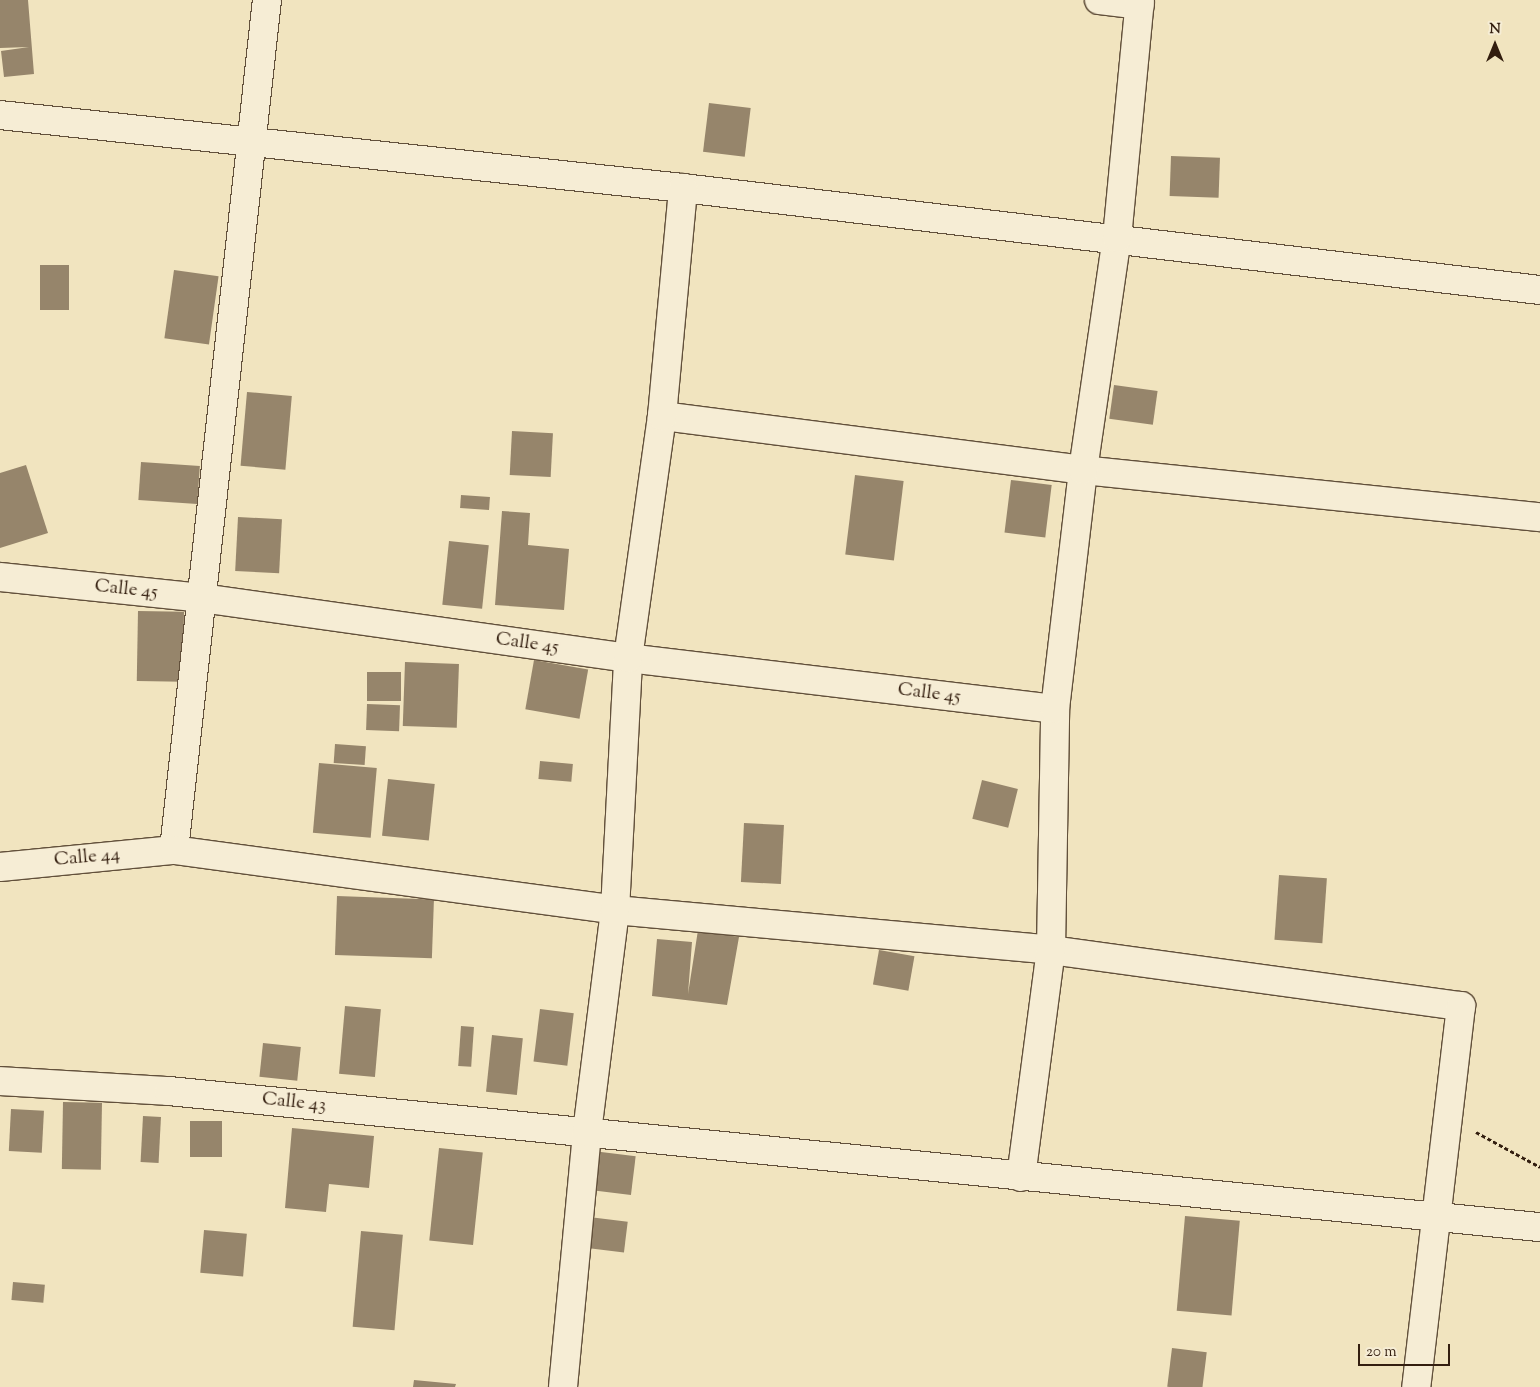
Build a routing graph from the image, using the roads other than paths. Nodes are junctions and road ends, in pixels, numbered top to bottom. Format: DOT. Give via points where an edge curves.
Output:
graph roads {
  1 [pos="267,0"];
  2 [pos="1099,0"];
  3 [pos="1140,3"];
  4 [pos="0,115"];
  5 [pos="252,141"];
  6 [pos="683,188"];
  7 [pos="1117,238"];
  8 [pos="1540,290"];
  9 [pos="662,416"];
  10 [pos="1083,470"];
  11 [pos="1540,516"];
  12 [pos="0,577"];
  13 [pos="202,598"];
  14 [pos="628,658"];
  15 [pos="1055,709"];
  16 [pos="174,850"];
  17 [pos="0,866"];
  18 [pos="615,910"];
  19 [pos="1051,950"];
  20 [pos="0,1081"];
  21 [pos="587,1132"];
  22 [pos="1021,1177"];
  23 [pos="1434,1216"];
  24 [pos="1540,1226"];
  25 [pos="563,1387"];
  26 [pos="1416,1387"];
  1 -- 5 [label="street"];
  2 -- 3 [label="street"];
  3 -- 7 [label="street"];
  4 -- 5 [label="street"];
  5 -- 6 [label="street"];
  5 -- 13 [label="street"];
  6 -- 7 [label="street"];
  6 -- 9 [label="street"];
  7 -- 8 [label="street"];
  7 -- 10 [label="street"];
  9 -- 10 [label="street"];
  9 -- 14 [label="street"];
  10 -- 11 [label="street"];
  10 -- 15 [label="street"];
  12 -- 13 [label="street, Calle 45"];
  13 -- 14 [label="street, Calle 45"];
  13 -- 16 [label="street"];
  14 -- 15 [label="street, Calle 45"];
  14 -- 18 [label="street"];
  15 -- 19 [label="street"];
  16 -- 17 [label="street, Calle 44"];
  16 -- 18 [label="street, Calle 44"];
  18 -- 19 [label="street, Calle 44"];
  18 -- 21 [label="street"];
  19 -- 22 [label="street"];
  19 -- 23 [label="street, Calle 44" via="1461,1006"];
  20 -- 21 [label="street, Calle 43" via="169,1090"];
  21 -- 22 [label="street, Calle 43"];
  21 -- 25 [label="street"];
  22 -- 23 [label="street, Calle 43"];
  23 -- 24 [label="street, Calle 43"];
  23 -- 26 [label="street"];
}
